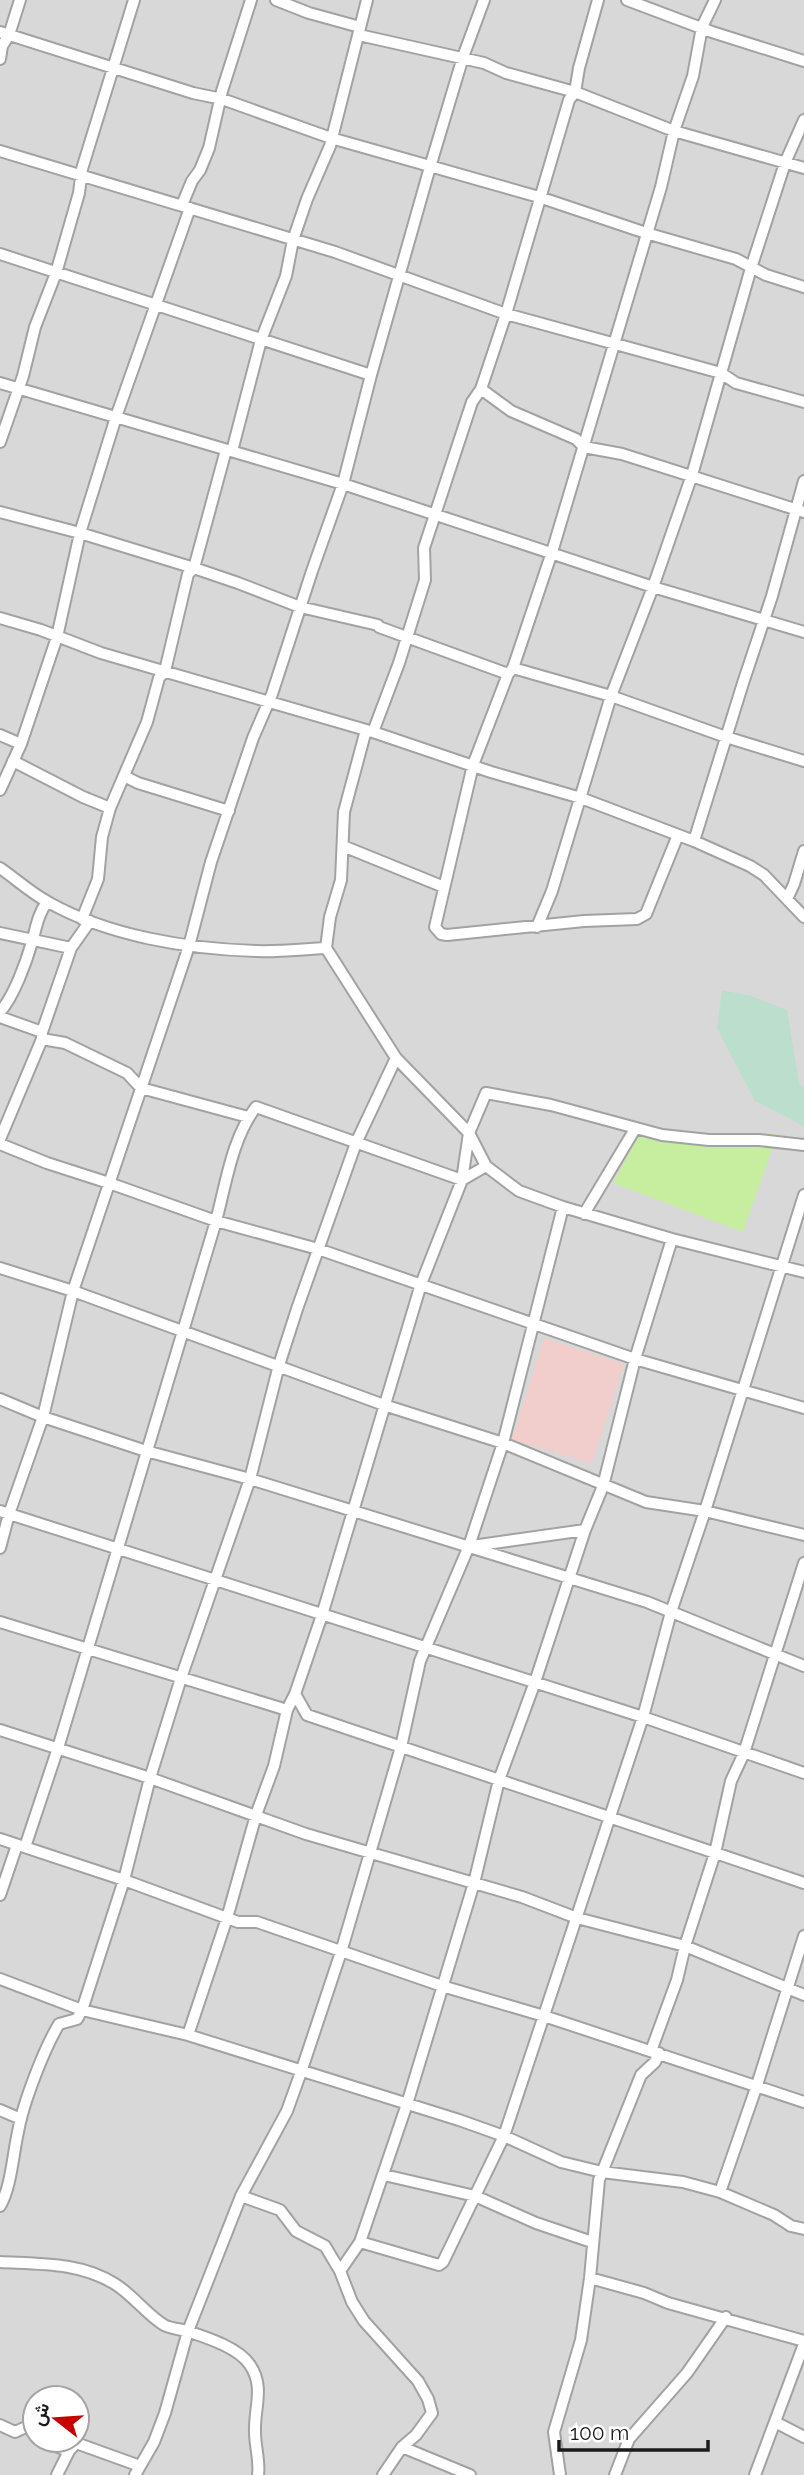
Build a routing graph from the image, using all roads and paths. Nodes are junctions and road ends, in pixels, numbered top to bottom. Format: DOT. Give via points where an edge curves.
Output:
graph roads {
  1 [pos="20,0"];
  2 [pos="134,0"];
  3 [pos="251,0"];
  4 [pos="276,0"];
  5 [pos="312,0"];
  6 [pos="367,0"];
  7 [pos="484,0"];
  8 [pos="598,0"];
  9 [pos="627,0"];
  10 [pos="715,0"];
  11 [pos="309,13"];
  12 [pos="702,27"];
  13 [pos="359,31"];
  14 [pos="5,34"];
  15 [pos="463,57"];
  16 [pos="0,59"];
  17 [pos="804,61"];
  18 [pos="114,68"];
  19 [pos="575,92"];
  20 [pos="222,99"];
  21 [pos="804,120"];
  22 [pos="674,131"];
  23 [pos="331,138"];
  24 [pos="0,151"];
  25 [pos="785,163"];
  26 [pos="430,167"];
  27 [pos="804,168"];
  28 [pos="82,177"];
  29 [pos="539,197"];
  30 [pos="186,207"];
  31 [pos="646,233"];
  32 [pos="293,240"];
  33 [pos="0,254"];
  34 [pos="751,268"];
  35 [pos="56,273"];
  36 [pos="399,276"];
  37 [pos="804,287"];
  38 [pos="156,304"];
  39 [pos="506,314"];
  40 [pos="261,340"];
  41 [pos="614,345"];
  42 [pos="721,373"];
  43 [pos="371,375"];
  44 [pos="0,383"];
  45 [pos="19,388"];
  46 [pos="481,388"];
  47 [pos="804,402"];
  48 [pos="116,417"];
  49 [pos="0,442"];
  50 [pos="584,447"];
  51 [pos="229,451"];
  52 [pos="692,475"];
  53 [pos="804,481"];
  54 [pos="343,484"];
  55 [pos="800,511"];
  56 [pos="0,512"];
  57 [pos="436,514"];
  58 [pos="80,533"];
  59 [pos="552,552"];
  60 [pos="194,568"];
  61 [pos="653,587"];
  62 [pos="300,607"];
  63 [pos="0,618"];
  64 [pos="763,620"];
  65 [pos="804,632"];
  66 [pos="407,636"];
  67 [pos="57,637"];
  68 [pos="165,671"];
  69 [pos="511,671"];
  70 [pos="611,695"];
  71 [pos="267,703"];
  72 [pos="370,731"];
  73 [pos="0,735"];
  74 [pos="726,737"];
  75 [pos="21,744"];
  76 [pos="13,761"];
  77 [pos="804,761"];
  78 [pos="473,765"];
  79 [pos="124,776"];
  80 [pos="0,790"];
  81 [pos="582,798"];
  82 [pos="110,808"];
  83 [pos="229,811"];
  84 [pos="678,835"];
  85 [pos="694,841"];
  86 [pos="344,846"];
  87 [pos="804,851"];
  88 [pos="0,868"];
  89 [pos="799,886"];
  90 [pos="444,887"];
  91 [pos="787,899"];
  92 [pos="47,902"];
  93 [pos="804,917"];
  94 [pos="86,920"];
  95 [pos="537,927"];
  96 [pos="0,933"];
  97 [pos="33,940"];
  98 [pos="189,946"];
  99 [pos="71,947"];
  100 [pos="326,948"];
  101 [pos="0,1014"];
  102 [pos="42,1035"];
  103 [pos="396,1058"];
  104 [pos="141,1088"];
  105 [pos="248,1117"];
  106 [pos="635,1129"];
  107 [pos="469,1133"];
  108 [pos="0,1142"];
  109 [pos="356,1143"];
  110 [pos="804,1145"];
  111 [pos="486,1166"];
  112 [pos="462,1180"];
  113 [pos="109,1183"];
  114 [pos="804,1195"];
  115 [pos="563,1207"];
  116 [pos="584,1213"];
  117 [pos="216,1221"];
  118 [pos="671,1239"];
  119 [pos="318,1249"];
  120 [pos="784,1265"];
  121 [pos="0,1268"];
  122 [pos="804,1272"];
  123 [pos="421,1284"];
  124 [pos="73,1291"];
  125 [pos="534,1322"];
  126 [pos="183,1330"];
  127 [pos="635,1359"];
  128 [pos="279,1365"];
  129 [pos="742,1390"];
  130 [pos="0,1399"];
  131 [pos="384,1405"];
  132 [pos="804,1408"];
  133 [pos="43,1417"];
  134 [pos="503,1443"];
  135 [pos="146,1451"];
  136 [pos="250,1479"];
  137 [pos="603,1486"];
  138 [pos="354,1510"];
  139 [pos="705,1511"];
  140 [pos="5,1513"];
  141 [pos="585,1530"];
  142 [pos="804,1535"];
  143 [pos="469,1546"];
  144 [pos="0,1548"];
  145 [pos="117,1550"];
  146 [pos="804,1563"];
  147 [pos="570,1579"];
  148 [pos="216,1581"];
  149 [pos="671,1612"];
  150 [pos="322,1615"];
  151 [pos="0,1622"];
  152 [pos="428,1648"];
  153 [pos="86,1649"];
  154 [pos="774,1656"];
  155 [pos="804,1666"];
  156 [pos="181,1678"];
  157 [pos="535,1682"];
  158 [pos="295,1694"];
  159 [pos="287,1710"];
  160 [pos="643,1717"];
  161 [pos="0,1730"];
  162 [pos="401,1747"];
  163 [pos="58,1748"];
  164 [pos="744,1753"];
  165 [pos="804,1773"];
  166 [pos="150,1778"];
  167 [pos="499,1780"];
  168 [pos="256,1815"];
  169 [pos="610,1817"];
  170 [pos="0,1839"];
  171 [pos="21,1846"];
  172 [pos="370,1853"];
  173 [pos="715,1853"];
  174 [pos="124,1880"];
  175 [pos="474,1883"];
  176 [pos="804,1883"];
  177 [pos="0,1895"];
  178 [pos="228,1918"];
  179 [pos="576,1918"];
  180 [pos="804,1936"];
  181 [pos="684,1946"];
  182 [pos="341,1952"];
  183 [pos="0,1979"];
  184 [pos="442,1986"];
  185 [pos="786,1989"];
  186 [pos="804,1995"];
  187 [pos="82,2010"];
  188 [pos="544,2016"];
  189 [pos="188,2035"];
  190 [pos="655,2052"];
  191 [pos="301,2072"];
  192 [pos="757,2085"];
  193 [pos="804,2102"];
  194 [pos="407,2104"];
  195 [pos="0,2110"];
  196 [pos="21,2119"];
  197 [pos="504,2137"];
  198 [pos="602,2172"];
  199 [pos="384,2175"];
  200 [pos="720,2192"];
  201 [pos="242,2196"];
  202 [pos="475,2196"];
  203 [pos="0,2206"];
  204 [pos="804,2228"];
  205 [pos="360,2242"];
  206 [pos="592,2242"];
  207 [pos="0,2262"];
  208 [pos="340,2271"];
  209 [pos="590,2278"];
  210 [pos="726,2318"];
  211 [pos="188,2331"];
  212 [pos="804,2343"];
  213 [pos="775,2422"];
  214 [pos="0,2425"];
  215 [pos="21,2429"];
  216 [pos="804,2437"];
  217 [pos="402,2447"];
  218 [pos="91,2450"];
  219 [pos="68,2454"];
  220 [pos="138,2470"];
  221 [pos="57,2475"];
  222 [pos="258,2475"];
  223 [pos="383,2475"];
  224 [pos="470,2475"];
  225 [pos="561,2475"];
  226 [pos="615,2475"];
  227 [pos="755,2475"];
  1 -- 14 [label="street"];
  2 -- 18 [label="street"];
  3 -- 20 [label="street"];
  4 -- 11 [label="street"];
  5 -- 11 [label="street"];
  6 -- 13 [label="street"];
  7 -- 15 [label="street"];
  8 -- 19 [label="street"];
  9 -- 12 [label="street"];
  10 -- 12 [label="street"];
  11 -- 13 [label="street"];
  12 -- 17 [label="street"];
  12 -- 22 [label="street" via="693,76"];
  13 -- 15 [label="street"];
  13 -- 23 [label="street"];
  14 -- 16 [label="street"];
  14 -- 18 [label="street"];
  15 -- 19 [label="street"];
  15 -- 26 [label="street"];
  18 -- 20 [label="street"];
  18 -- 28 [label="street"];
  19 -- 22 [label="street"];
  19 -- 29 [label="street"];
  20 -- 23 [label="street"];
  20 -- 30 [label="street"];
  21 -- 25 [label="street"];
  22 -- 25 [label="street"];
  22 -- 31 [label="street"];
  23 -- 26 [label="street"];
  23 -- 32 [label="street"];
  24 -- 28 [label="street"];
  25 -- 27 [label="street"];
  25 -- 34 [label="street"];
  26 -- 29 [label="street"];
  26 -- 36 [label="street"];
  28 -- 30 [label="street"];
  28 -- 35 [label="street"];
  29 -- 31 [label="street"];
  29 -- 39 [label="street"];
  30 -- 32 [label="street"];
  30 -- 38 [label="street"];
  31 -- 34 [label="street" via="736,259"];
  31 -- 41 [label="street"];
  32 -- 36 [label="street"];
  32 -- 40 [label="street" via="286,276"];
  33 -- 35 [label="street"];
  34 -- 37 [label="street"];
  34 -- 42 [label="street"];
  35 -- 38 [label="street"];
  35 -- 45 [label="street"];
  36 -- 39 [label="street"];
  36 -- 43 [label="street"];
  38 -- 40 [label="street"];
  38 -- 48 [label="street"];
  39 -- 41 [label="street"];
  39 -- 46 [label="street"];
  40 -- 43 [label="street"];
  40 -- 51 [label="street"];
  41 -- 42 [label="street"];
  41 -- 50 [label="street"];
  42 -- 47 [label="street" via="736,383"];
  42 -- 52 [label="street"];
  43 -- 54 [label="street"];
  44 -- 45 [label="street"];
  45 -- 48 [label="street"];
  45 -- 49 [label="street"];
  46 -- 50 [label="street" via="511,411 576,439"];
  46 -- 57 [label="street" via="472,402"];
  48 -- 51 [label="street"];
  48 -- 58 [label="street"];
  50 -- 52 [label="street"];
  50 -- 59 [label="street"];
  51 -- 54 [label="street"];
  51 -- 60 [label="street"];
  52 -- 55 [label="street"];
  52 -- 61 [label="street"];
  53 -- 55 [label="street"];
  54 -- 57 [label="street"];
  54 -- 62 [label="street"];
  55 -- 64 [label="street"];
  56 -- 58 [label="street"];
  57 -- 59 [label="street"];
  57 -- 66 [label="street" via="424,548 425,580"];
  58 -- 60 [label="street"];
  58 -- 67 [label="street"];
  59 -- 61 [label="street"];
  59 -- 69 [label="street"];
  60 -- 62 [label="street"];
  60 -- 68 [label="street" via="188,574"];
  61 -- 64 [label="street"];
  61 -- 70 [label="street"];
  62 -- 66 [label="street"];
  62 -- 71 [label="street"];
  63 -- 67 [label="street"];
  64 -- 65 [label="street"];
  64 -- 74 [label="street"];
  66 -- 69 [label="street"];
  66 -- 72 [label="street"];
  67 -- 68 [label="street"];
  67 -- 75 [label="street"];
  68 -- 71 [label="street"];
  68 -- 79 [label="street"];
  69 -- 70 [label="street"];
  69 -- 78 [label="street"];
  70 -- 74 [label="street"];
  70 -- 81 [label="street"];
  71 -- 72 [label="street"];
  71 -- 83 [label="street"];
  72 -- 78 [label="street"];
  72 -- 86 [label="street" via="344,812"];
  73 -- 75 [label="street"];
  74 -- 77 [label="street"];
  74 -- 85 [label="street"];
  75 -- 76 [label="street"];
  76 -- 80 [label="street"];
  76 -- 82 [label="street"];
  78 -- 81 [label="street"];
  78 -- 90 [label="street"];
  79 -- 82 [label="street"];
  79 -- 83 [label="street"];
  81 -- 84 [label="street"];
  81 -- 95 [label="street"];
  82 -- 94 [label="street"];
  83 -- 98 [label="street"];
  84 -- 85 [label="street"];
  84 -- 95 [label="street" via="645,915"];
  85 -- 91 [label="street" via="750,866"];
  86 -- 90 [label="street"];
  86 -- 100 [label="street"];
  87 -- 89 [label="street"];
  88 -- 92 [label="street"];
  89 -- 91 [label="street"];
  90 -- 95 [label="street" via="435,928 441,934"];
  91 -- 93 [label="street"];
  92 -- 94 [label="street"];
  92 -- 97 [label="street"];
  94 -- 98 [label="street"];
  94 -- 99 [label="street"];
  96 -- 97 [label="street"];
  97 -- 99 [label="street"];
  97 -- 101 [label="street"];
  98 -- 100 [label="street" via="258,951"];
  98 -- 104 [label="street"];
  99 -- 102 [label="street"];
  100 -- 103 [label="street"];
  101 -- 102 [label="street"];
  102 -- 104 [label="street" via="131,1076"];
  102 -- 108 [label="street"];
  103 -- 107 [label="street"];
  103 -- 109 [label="street"];
  104 -- 105 [label="street"];
  104 -- 113 [label="street"];
  105 -- 109 [label="street" via="256,1107"];
  105 -- 117 [label="street"];
  106 -- 107 [label="street" via="551,1105 486,1093"];
  106 -- 110 [label="street" via="687,1138"];
  106 -- 116 [label="street"];
  107 -- 111 [label="street"];
  107 -- 112 [label="street"];
  108 -- 113 [label="street"];
  109 -- 112 [label="street"];
  109 -- 119 [label="street"];
  111 -- 112 [label="street"];
  111 -- 115 [label="street" via="519,1191"];
  112 -- 123 [label="street"];
  113 -- 117 [label="street"];
  113 -- 124 [label="street"];
  114 -- 120 [label="street"];
  115 -- 116 [label="street"];
  115 -- 125 [label="street"];
  116 -- 118 [label="street"];
  117 -- 119 [label="street"];
  117 -- 126 [label="street"];
  118 -- 120 [label="street"];
  118 -- 127 [label="street"];
  119 -- 123 [label="street"];
  119 -- 128 [label="street"];
  120 -- 122 [label="street"];
  120 -- 129 [label="street"];
  121 -- 124 [label="street"];
  123 -- 125 [label="street"];
  123 -- 131 [label="street"];
  124 -- 126 [label="street"];
  124 -- 133 [label="street"];
  125 -- 127 [label="street"];
  125 -- 134 [label="street"];
  126 -- 128 [label="street"];
  126 -- 135 [label="street"];
  127 -- 129 [label="street"];
  127 -- 137 [label="street"];
  128 -- 131 [label="street"];
  128 -- 136 [label="street"];
  129 -- 132 [label="street"];
  129 -- 139 [label="street"];
  130 -- 133 [label="street"];
  131 -- 134 [label="street"];
  131 -- 138 [label="street"];
  133 -- 135 [label="street"];
  133 -- 140 [label="street"];
  134 -- 137 [label="street"];
  134 -- 143 [label="street"];
  135 -- 136 [label="street"];
  135 -- 145 [label="street"];
  136 -- 138 [label="street"];
  136 -- 148 [label="street"];
  137 -- 139 [label="street" via="646,1502"];
  137 -- 141 [label="street"];
  138 -- 143 [label="street"];
  138 -- 150 [label="street"];
  139 -- 142 [label="street"];
  139 -- 149 [label="street"];
  140 -- 144 [label="street"];
  140 -- 145 [label="street"];
  141 -- 143 [label="street"];
  141 -- 147 [label="street"];
  143 -- 147 [label="street"];
  143 -- 152 [label="street"];
  145 -- 148 [label="street"];
  145 -- 153 [label="street"];
  146 -- 154 [label="street"];
  147 -- 149 [label="street"];
  147 -- 157 [label="street"];
  148 -- 150 [label="street"];
  148 -- 156 [label="street"];
  149 -- 154 [label="street"];
  149 -- 160 [label="street"];
  150 -- 152 [label="street"];
  150 -- 158 [label="street"];
  151 -- 153 [label="street"];
  152 -- 157 [label="street"];
  152 -- 162 [label="street" via="420,1661"];
  153 -- 156 [label="street"];
  153 -- 163 [label="street"];
  154 -- 155 [label="street"];
  154 -- 164 [label="street"];
  156 -- 159 [label="street"];
  156 -- 166 [label="street"];
  157 -- 160 [label="street"];
  157 -- 167 [label="street"];
  158 -- 159 [label="street"];
  158 -- 162 [label="street" via="307,1715"];
  159 -- 168 [label="street"];
  160 -- 164 [label="street"];
  160 -- 169 [label="street"];
  161 -- 163 [label="street"];
  162 -- 167 [label="street"];
  162 -- 172 [label="street"];
  163 -- 166 [label="street"];
  163 -- 171 [label="street"];
  164 -- 165 [label="street"];
  164 -- 173 [label="street" via="732,1781"];
  166 -- 168 [label="street"];
  166 -- 174 [label="street"];
  167 -- 169 [label="street"];
  167 -- 175 [label="street"];
  168 -- 172 [label="street"];
  168 -- 178 [label="street"];
  169 -- 173 [label="street"];
  169 -- 179 [label="street"];
  170 -- 171 [label="street"];
  171 -- 174 [label="street"];
  171 -- 177 [label="street"];
  172 -- 175 [label="street"];
  172 -- 182 [label="street"];
  173 -- 176 [label="street"];
  173 -- 181 [label="street"];
  174 -- 178 [label="street"];
  174 -- 187 [label="street"];
  175 -- 179 [label="street"];
  175 -- 184 [label="street"];
  178 -- 182 [label="street" via="257,1922"];
  178 -- 189 [label="street"];
  179 -- 181 [label="street"];
  179 -- 188 [label="street"];
  180 -- 185 [label="street"];
  181 -- 185 [label="street"];
  181 -- 190 [label="street"];
  182 -- 184 [label="street"];
  182 -- 191 [label="street"];
  183 -- 187 [label="street"];
  184 -- 188 [label="street"];
  184 -- 194 [label="street"];
  185 -- 186 [label="street"];
  185 -- 192 [label="street"];
  187 -- 189 [label="street"];
  187 -- 196 [label="street" via="76,2019 57,2026"];
  188 -- 190 [label="street"];
  188 -- 197 [label="street"];
  189 -- 191 [label="street"];
  190 -- 192 [label="street"];
  190 -- 198 [label="street" via="655,2062 642,2075"];
  191 -- 194 [label="street"];
  191 -- 201 [label="street" via="287,2111"];
  192 -- 193 [label="street"];
  192 -- 200 [label="street"];
  194 -- 197 [label="street"];
  194 -- 199 [label="street"];
  195 -- 196 [label="street"];
  196 -- 203 [label="street"];
  197 -- 198 [label="street" via="561,2162"];
  197 -- 202 [label="street"];
  198 -- 200 [label="street" via="683,2182"];
  198 -- 206 [label="street"];
  199 -- 202 [label="street"];
  199 -- 205 [label="street"];
  200 -- 204 [label="street"];
  201 -- 208 [label="street" via="280,2210 296,2231 325,2246"];
  201 -- 211 [label="street"];
  202 -- 205 [label="street" via="439,2266"];
  202 -- 206 [label="street"];
  205 -- 208 [label="street"];
  206 -- 209 [label="street"];
  207 -- 211 [label="street" via="55,2264 98,2275 165,2326"];
  208 -- 217 [label="street" via="363,2321 418,2381 428,2399 432,2413"];
  209 -- 210 [label="street"];
  209 -- 225 [label="street" via="581,2340 554,2432"];
  210 -- 212 [label="street"];
  210 -- 226 [label="street" via="687,2373 629,2439"];
  211 -- 220 [label="street" via="165,2413"];
  211 -- 222 [label="street" via="228,2348 248,2361 256,2375"];
  212 -- 213 [label="street"];
  213 -- 216 [label="street"];
  213 -- 227 [label="street"];
  214 -- 215 [label="street" via="15,2432"];
  217 -- 223 [label="street"];
  217 -- 224 [label="street"];
  218 -- 220 [label="street"];
  219 -- 221 [label="street"];
}
